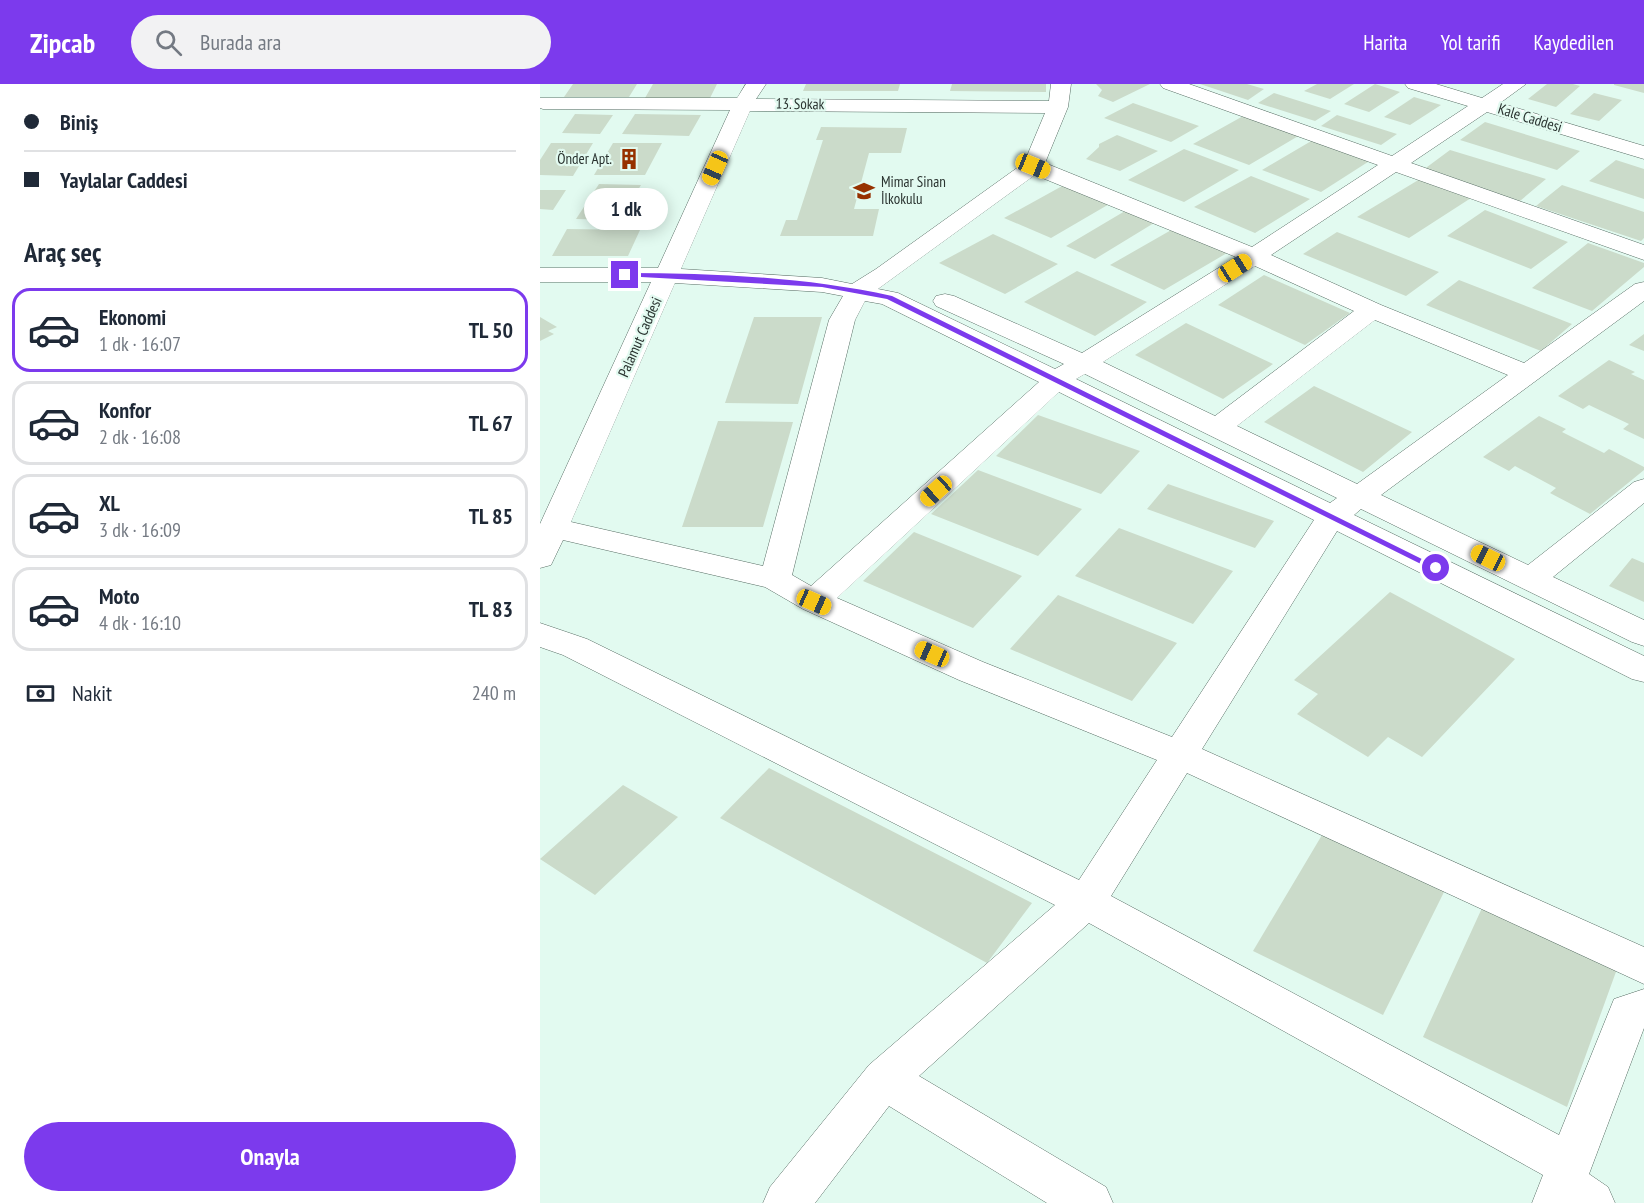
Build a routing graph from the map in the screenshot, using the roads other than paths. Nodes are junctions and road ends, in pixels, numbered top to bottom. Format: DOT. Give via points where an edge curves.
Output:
graph roads {
  1 [pos="556,84"];
  2 [pos="1170,84"];
  3 [pos="1415,84"];
  4 [pos="1516,84"];
  5 [pos="750,94"];
  6 [pos="1060,95"];
  7 [pos="1483,104"];
  8 [pos="542,105"];
  9 [pos="1644,153"];
  10 [pos="1393,164"];
  11 [pos="1033,166"];
  12 [pos="1644,253"];
  13 [pos="1254,256"];
  14 [pos="885,274"];
  15 [pos="540,275"];
  16 [pos="668,275"];
  17 [pos="1644,289"];
  18 [pos="859,290"];
  19 [pos="1372,310"];
  20 [pos="1083,363"];
  21 [pos="1527,374"];
  22 [pos="1057,380"];
  23 [pos="1217,428"];
  24 [pos="1644,488"];
  25 [pos="1360,496"];
  26 [pos="1332,516"];
  27 [pos="554,528"];
  28 [pos="540,558"];
  29 [pos="775,579"];
  30 [pos="1531,579"];
  31 [pos="814,602"];
  32 [pos="1644,634"];
  33 [pos="540,635"];
  34 [pos="1644,670"];
  35 [pos="1181,755"];
  36 [pos="1086,902"];
  37 [pos="1644,966"];
  38 [pos="1644,1008"];
  39 [pos="884,1079"];
  40 [pos="1570,1189"];
  41 [pos="786,1203"];
  42 [pos="1090,1203"];
  1 -- 8 [label="street"];
  2 -- 10 [label="street"];
  3 -- 7 [label="street, Kale Caddesi"];
  4 -- 7 [label="street"];
  5 -- 6 [label="street, 13. Sokak"];
  5 -- 8 [label="street, 13. Sokak"];
  5 -- 16 [label="street, Palamut Caddesi"];
  6 -- 11 [label="street"];
  7 -- 9 [label="street, Kale Caddesi"];
  7 -- 10 [label="street"];
  10 -- 12 [label="street"];
  10 -- 13 [label="street"];
  11 -- 13 [label="street"];
  11 -- 14 [label="street"];
  13 -- 19 [label="street"];
  13 -- 20 [label="street"];
  14 -- 18 [label="street"];
  14 -- 20 [label="street"];
  15 -- 16 [label="street"];
  16 -- 18 [label="street"];
  16 -- 27 [label="street, Palamut Caddesi"];
  17 -- 21 [label="street"];
  18 -- 22 [label="street" via="889,298"];
  18 -- 29 [label="street" via="842,320"];
  19 -- 21 [label="street"];
  19 -- 23 [label="street"];
  20 -- 22 [label="street"];
  20 -- 23 [label="street"];
  21 -- 25 [label="street"];
  22 -- 26 [label="street"];
  22 -- 31 [label="street"];
  23 -- 25 [label="street"];
  24 -- 30 [label="street"];
  25 -- 26 [label="street"];
  25 -- 30 [label="street"];
  26 -- 34 [label="street"];
  26 -- 35 [label="street"];
  27 -- 28 [label="street, Palamut Caddesi"];
  27 -- 29 [label="street"];
  29 -- 31 [label="street"];
  30 -- 32 [label="street"];
  31 -- 35 [label="street" via="971,671"];
  33 -- 36 [label="street" via="575,647"];
  35 -- 36 [label="street"];
  35 -- 37 [label="street"];
  36 -- 39 [label="street"];
  36 -- 40 [label="street"];
  38 -- 40 [label="street" via="1629,1012"];
  39 -- 41 [label="street"];
  39 -- 42 [label="street"];
}
